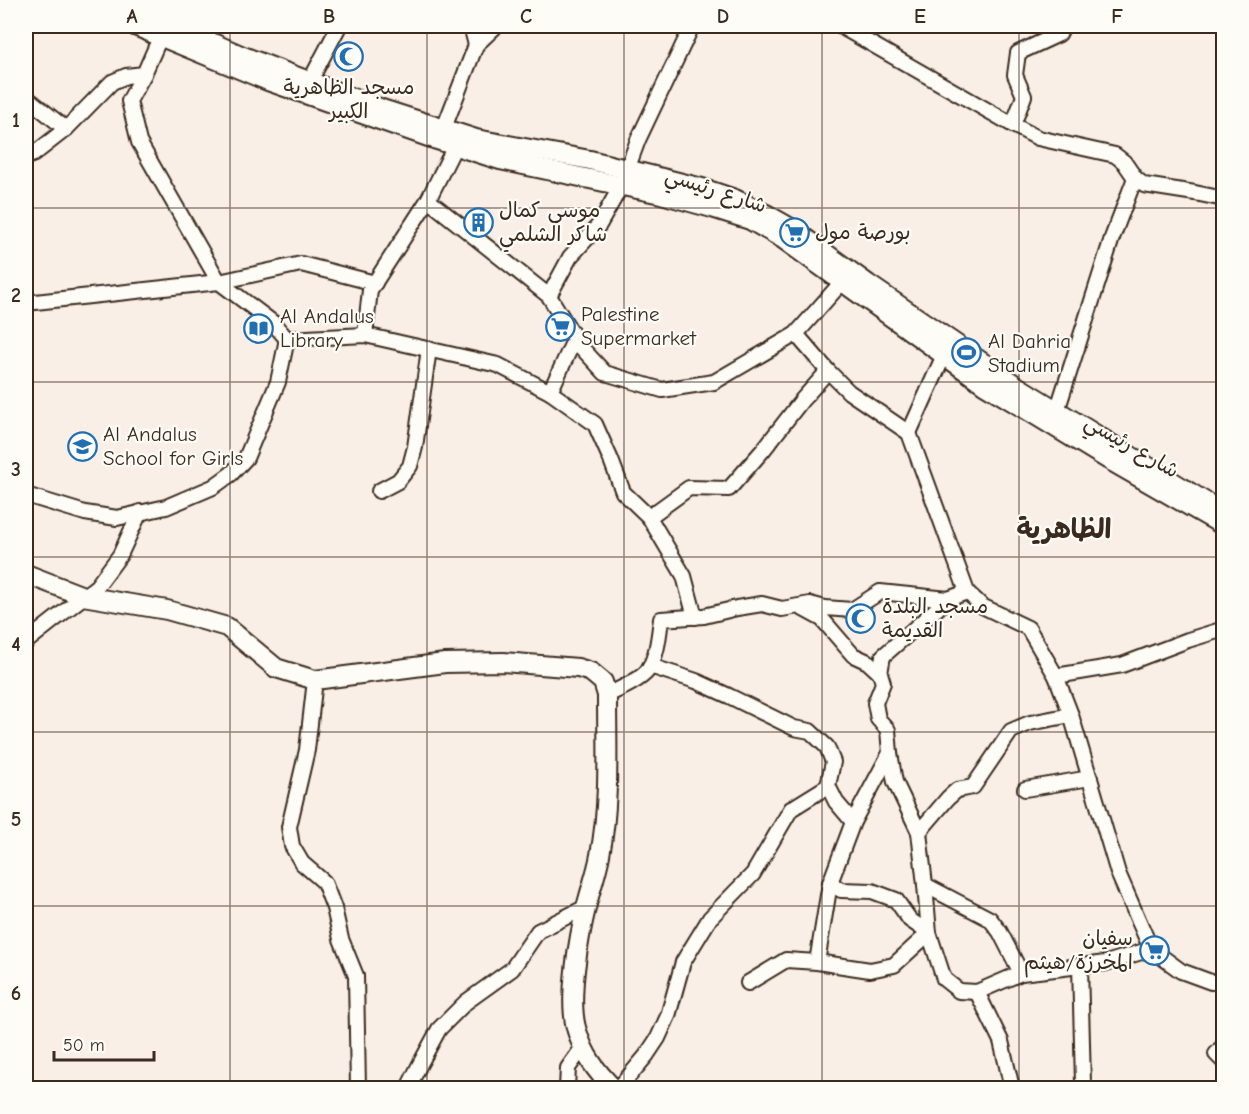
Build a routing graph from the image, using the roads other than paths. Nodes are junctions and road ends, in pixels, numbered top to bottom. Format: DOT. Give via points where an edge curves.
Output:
graph roads {
  1 [pos="135,26"];
  2 [pos="339,26"];
  3 [pos="471,26"];
  4 [pos="496,26"];
  5 [pos="692,26"];
  6 [pos="840,26"];
  7 [pos="1063,26"];
  8 [pos="166,29"];
  9 [pos="476,45"];
  10 [pos="144,74"];
  11 [pos="310,81"];
  12 [pos="26,97"];
  13 [pos="1013,125"];
  14 [pos="444,128"];
  15 [pos="66,129"];
  16 [pos="455,146"];
  17 [pos="26,157"];
  18 [pos="624,177"];
  19 [pos="1135,178"];
  20 [pos="1224,199"];
  21 [pos="428,200"];
  22 [pos="845,275"];
  23 [pos="219,282"];
  24 [pos="375,283"];
  25 [pos="549,296"];
  26 [pos="26,303"];
  27 [pos="796,334"];
  28 [pos="365,335"];
  29 [pos="575,338"];
  30 [pos="287,339"];
  31 [pos="429,349"];
  32 [pos="944,355"];
  33 [pos="828,371"];
  34 [pos="550,392"];
  35 [pos="1050,415"];
  36 [pos="909,433"];
  37 [pos="379,491"];
  38 [pos="26,495"];
  39 [pos="1224,512"];
  40 [pos="140,513"];
  41 [pos="649,517"];
  42 [pos="1224,526"];
  43 [pos="26,574"];
  44 [pos="967,592"];
  45 [pos="83,596"];
  46 [pos="948,599"];
  47 [pos="799,606"];
  48 [pos="695,617"];
  49 [pos="1224,629"];
  50 [pos="26,642"];
  51 [pos="650,666"];
  52 [pos="880,673"];
  53 [pos="1056,676"];
  54 [pos="315,680"];
  55 [pos="607,695"];
  56 [pos="1071,715"];
  57 [pos="891,753"];
  58 [pos="1090,778"];
  59 [pos="828,786"];
  60 [pos="1025,789"];
  61 [pos="852,822"];
  62 [pos="919,832"];
  63 [pos="830,883"];
  64 [pos="926,885"];
  65 [pos="586,907"];
  66 [pos="929,933"];
  67 [pos="1151,949"];
  68 [pos="818,962"];
  69 [pos="1080,965"];
  70 [pos="1021,973"];
  71 [pos="1224,982"];
  72 [pos="748,983"];
  73 [pos="977,992"];
  74 [pos="1224,1045"];
  75 [pos="583,1047"];
  76 [pos="1224,1062"];
  77 [pos="358,1089"];
  78 [pos="408,1089"];
  79 [pos="567,1089"];
  80 [pos="613,1089"];
  81 [pos="619,1089"];
  82 [pos="1012,1089"];
  83 [pos="1082,1089"];
  1 -- 8 [label="main road, شارع رئيسي"];
  2 -- 11 [label="street"];
  3 -- 9 [label="street"];
  4 -- 9 [label="street"];
  5 -- 18 [label="street"];
  6 -- 13 [label="street"];
  7 -- 13 [label="street" via="1059,34 1018,53 1015,75 1024,96"];
  8 -- 10 [label="street"];
  8 -- 11 [label="main road, شارع رئيسي"];
  8 -- 16 [label="main road, شارع رئيسي" via="268,81"];
  9 -- 14 [label="street"];
  10 -- 15 [label="street" via="112,82"];
  10 -- 23 [label="street" via="129,101 139,142"];
  11 -- 14 [label="main road, شارع رئيسي"];
  12 -- 15 [label="street"];
  13 -- 19 [label="street" via="1038,138 1115,155"];
  14 -- 18 [label="main road, شارع رئيسي" via="476,139 590,160"];
  15 -- 17 [label="street"];
  16 -- 18 [label="main road, شارع رئيسي" via="500,160"];
  16 -- 21 [label="street"];
  18 -- 22 [label="main road, شارع رئيسي" via="702,188 735,199 791,228"];
  18 -- 25 [label="street" via="599,225 570,257"];
  19 -- 20 [label="street" via="1144,185"];
  19 -- 35 [label="street"];
  21 -- 24 [label="street"];
  21 -- 25 [label="street"];
  22 -- 27 [label="street"];
  22 -- 32 [label="main road, شارع رئيسي"];
  22 -- 35 [label="main road, شارع رئيسي" via="1017,386"];
  23 -- 24 [label="street" via="301,264"];
  23 -- 26 [label="street"];
  23 -- 30 [label="street" via="272,322"];
  24 -- 28 [label="street" via="370,290"];
  25 -- 29 [label="street"];
  27 -- 29 [label="street" via="714,382 662,390 605,373"];
  27 -- 33 [label="street"];
  28 -- 30 [label="street"];
  28 -- 31 [label="street"];
  29 -- 34 [label="street"];
  30 -- 40 [label="street" via="278,382 246,458 213,487 166,507"];
  31 -- 34 [label="street" via="498,365"];
  31 -- 37 [label="street" via="410,466 398,482"];
  32 -- 35 [label="main road, شارع رئيسي" via="984,384"];
  32 -- 36 [label="street"];
  33 -- 36 [label="street" via="849,392"];
  33 -- 41 [label="street" via="729,489 689,488"];
  34 -- 41 [label="street" via="595,424 623,492"];
  35 -- 39 [label="main road, شارع رئيسي"];
  35 -- 42 [label="main road, شارع رئيسي"];
  36 -- 44 [label="street"];
  38 -- 40 [label="street" via="85,513 117,518"];
  40 -- 45 [label="street" via="120,555 97,586"];
  41 -- 48 [label="street" via="684,576"];
  43 -- 45 [label="main road"];
  44 -- 46 [label="street"];
  44 -- 53 [label="street" via="982,606 1028,628"];
  45 -- 50 [label="street"];
  45 -- 54 [label="main road" via="167,610 227,627 276,668"];
  46 -- 47 [label="street" via="880,592 852,610"];
  46 -- 52 [label="street" via="883,656"];
  47 -- 48 [label="street" via="782,609 762,604"];
  47 -- 52 [label="street" via="822,619 853,655"];
  48 -- 51 [label="street" via="661,619"];
  49 -- 53 [label="street" via="1122,665"];
  51 -- 55 [label="street" via="629,685"];
  51 -- 59 [label="street" via="696,681 794,728 810,731 827,747 834,762"];
  52 -- 57 [label="street" via="883,683 875,704 878,719 888,730"];
  53 -- 56 [label="street"];
  54 -- 55 [label="main road" via="445,663 502,662 591,672 603,682"];
  54 -- 77 [label="street" via="307,750 289,827 292,846 302,862 324,882 356,975"];
  55 -- 65 [label="main road" via="607,801 600,856"];
  56 -- 58 [label="street"];
  56 -- 62 [label="street" via="1011,731 973,787 957,790"];
  57 -- 61 [label="street"];
  57 -- 62 [label="street" via="896,782"];
  58 -- 60 [label="street"];
  58 -- 67 [label="street" via="1118,873"];
  59 -- 61 [label="street"];
  59 -- 81 [label="street" via="791,809 753,874 710,918 683,962 658,1038"];
  61 -- 63 [label="street"];
  62 -- 64 [label="street"];
  63 -- 66 [label="street" via="841,890 872,891 896,900 910,920"];
  63 -- 68 [label="street"];
  64 -- 66 [label="street"];
  64 -- 70 [label="street" via="990,919"];
  65 -- 75 [label="main road" via="575,966 573,1009"];
  65 -- 78 [label="street" via="538,931 512,969 466,1002 440,1029"];
  66 -- 68 [label="street" via="894,965 870,970"];
  66 -- 73 [label="street" via="944,979 959,991"];
  67 -- 69 [label="street" via="1106,963"];
  67 -- 71 [label="street" via="1181,970 1211,982"];
  68 -- 72 [label="street" via="786,960"];
  69 -- 70 [label="street"];
  69 -- 83 [label="street"];
  70 -- 73 [label="street"];
  73 -- 82 [label="street" via="1001,1041"];
  74 -- 76 [label="street" via="1216,1054"];
  75 -- 79 [label="street" via="568,1068"];
  75 -- 80 [label="main road" via="596,1071"];
}
